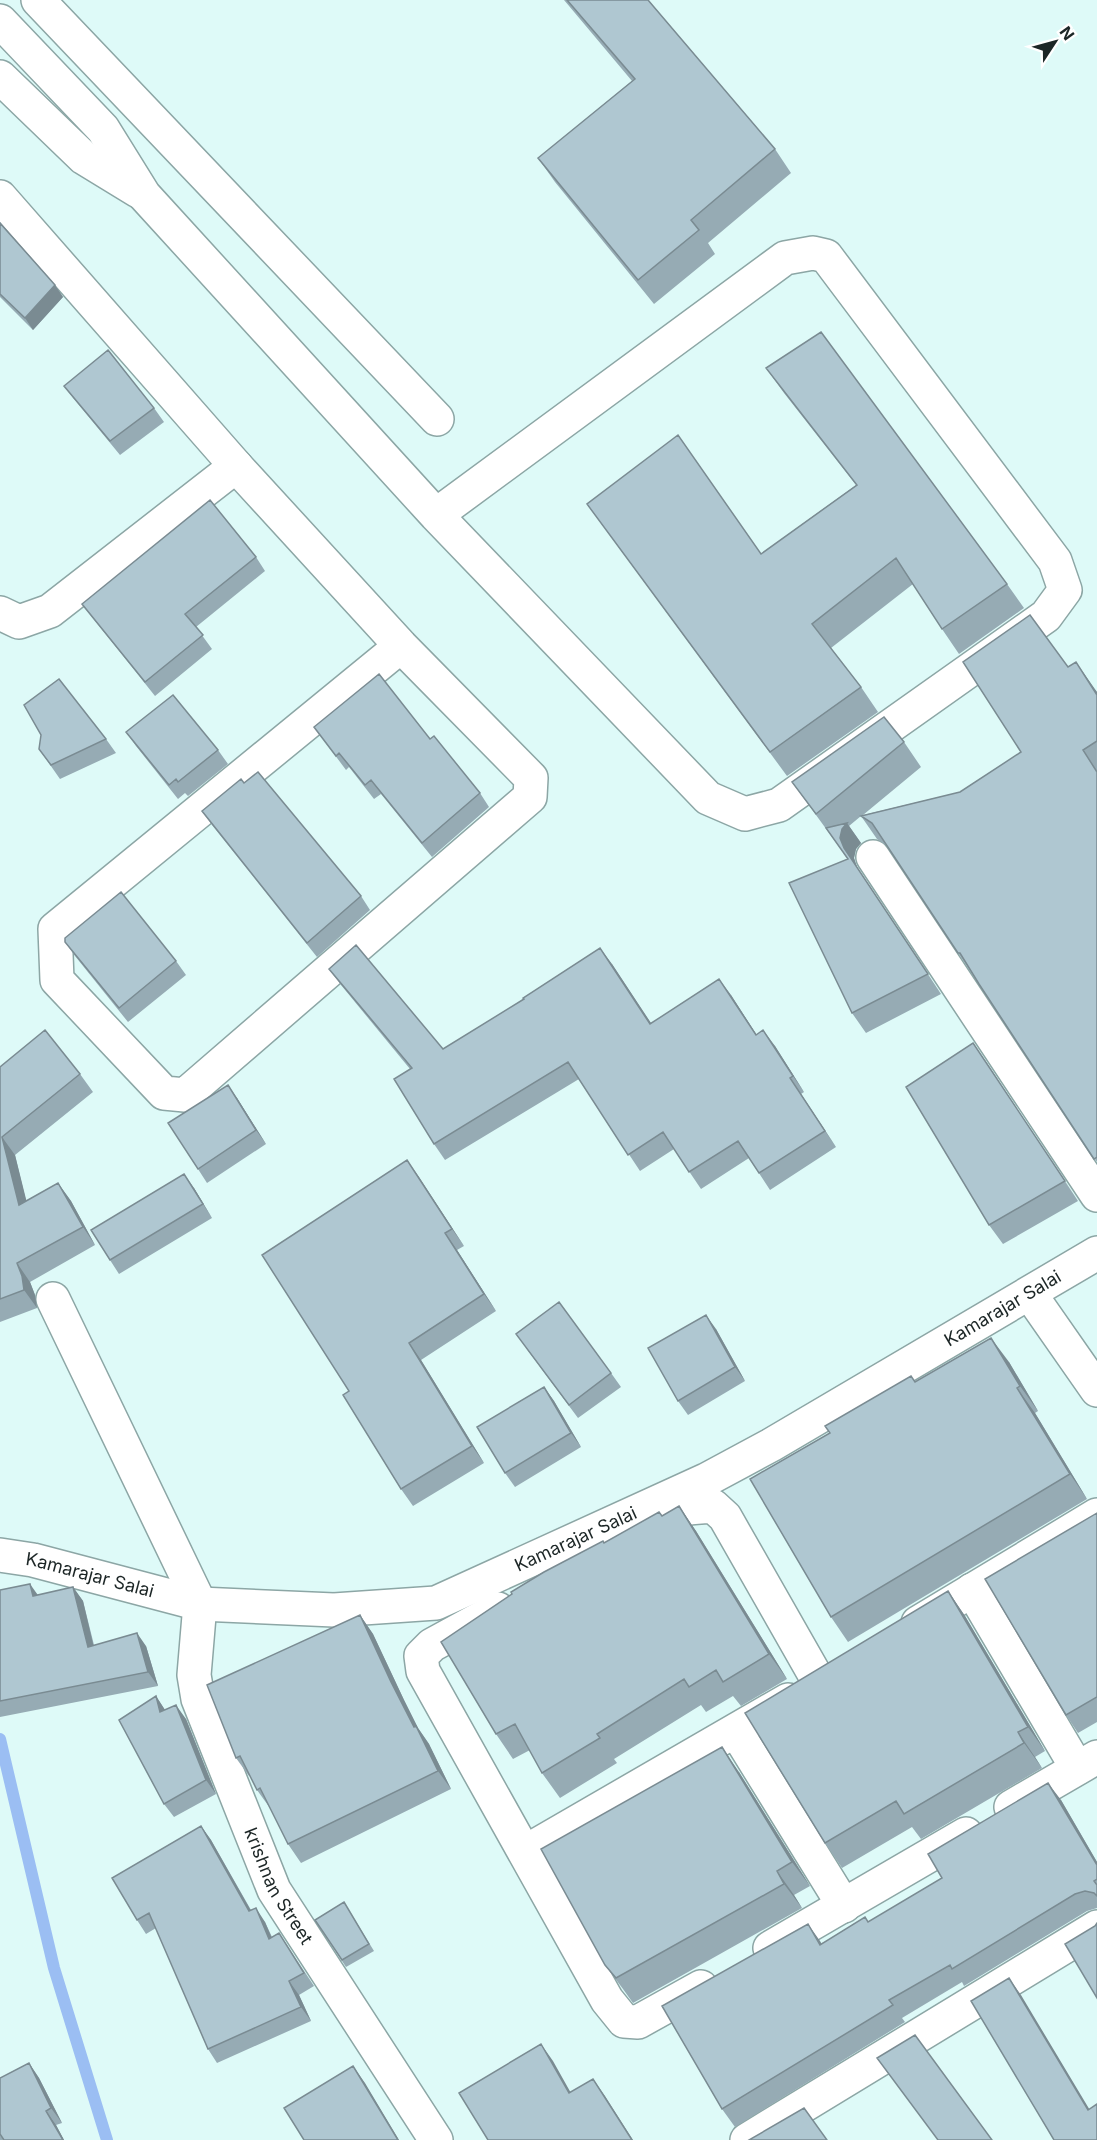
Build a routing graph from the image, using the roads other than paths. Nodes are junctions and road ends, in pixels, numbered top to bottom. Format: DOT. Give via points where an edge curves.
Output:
graph roads {
  1 [pos="38,0"];
  2 [pos="0,21"];
  3 [pos="0,76"];
  4 [pos="144,195"];
  5 [pos="0,198"];
  6 [pos="437,419"];
  7 [pos="236,466"];
  8 [pos="436,515"];
  9 [pos="0,613"];
  10 [pos="401,646"];
  11 [pos="873,856"];
  12 [pos="1097,1195"];
  13 [pos="1097,1253"];
  14 [pos="1030,1294"];
  15 [pos="53,1299"];
  16 [pos="1097,1390"];
  17 [pos="1097,1515"];
  18 [pos="0,1555"];
  19 [pos="972,1590"];
  20 [pos="200,1604"];
  21 [pos="890,1639"];
  22 [pos="849,1664"];
  23 [pos="819,1682"];
  24 [pos="736,1731"];
  25 [pos="1087,1762"];
  26 [pos="525,1852"];
  27 [pos="844,1906"];
  28 [pos="1097,1927"];
  29 [pos="436,2140"];
  30 [pos="747,2140"];
  1 -- 6 [label="street"];
  2 -- 4 [label="street" via="103,129"];
  3 -- 4 [label="street" via="84,158"];
  4 -- 8 [label="street"];
  5 -- 7 [label="street"];
  7 -- 9 [label="street" via="50,611 18,622"];
  7 -- 10 [label="street"];
  8 -- 8 [label="street" via="708,798 745,814 779,806 1046,616 1065,590 1048,551 826,256 813,253 785,258"];
  10 -- 10 [label="street" via="55,929 57,980 164,1093 185,1095 530,797 531,778"];
  11 -- 12 [label="street"];
  13 -- 14 [label="street, Kamarajar Salai"];
  14 -- 16 [label="street"];
  14 -- 20 [label="street, Kamarajar Salai" via="706,1479 436,1603 334,1610"];
  15 -- 20 [label="street"];
  17 -- 19 [label="street"];
  18 -- 20 [label="street, Kamarajar Salai"];
  19 -- 21 [label="street"];
  19 -- 25 [label="street"];
  20 -- 29 [label="street, krishnan Street" via="194,1675 198,1699 274,1890"];
  22 -- 23 [label="street"];
  23 -- 24 [label="street"];
  23 -- 26 [label="street" via="725,1517 713,1506 688,1508 432,1645 421,1656 423,1671"];
  24 -- 26 [label="street"];
  24 -- 27 [label="street"];
  25 -- 27 [label="street"];
  26 -- 27 [label="street" via="607,2000 624,2020 638,2022"];
  28 -- 30 [label="street"];
}
